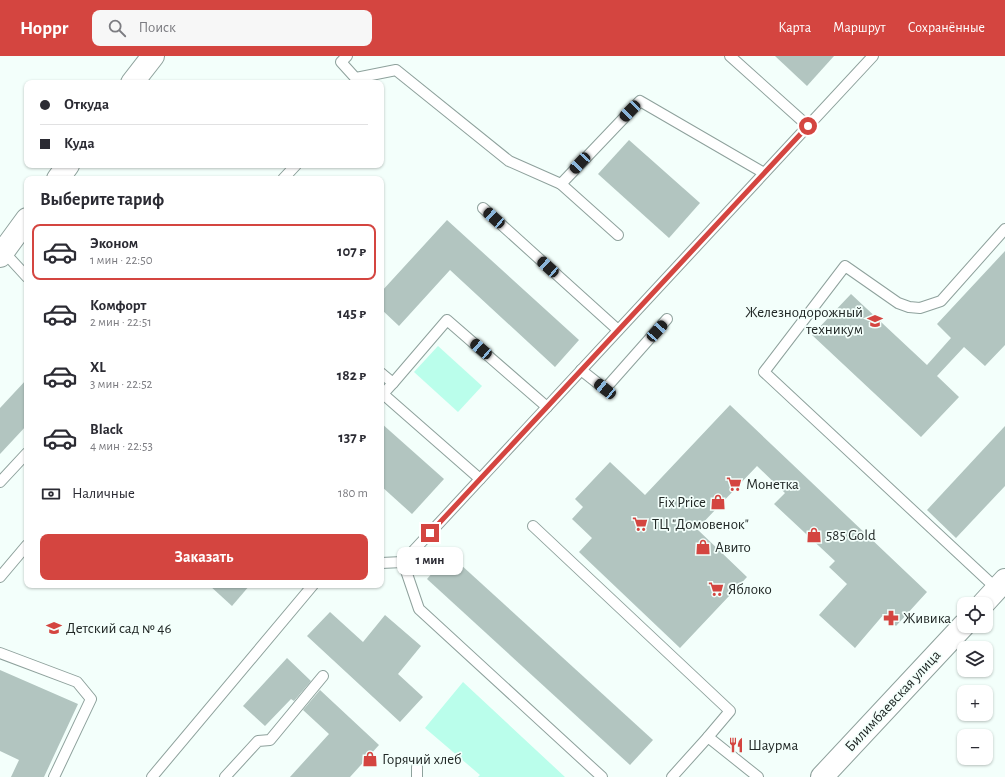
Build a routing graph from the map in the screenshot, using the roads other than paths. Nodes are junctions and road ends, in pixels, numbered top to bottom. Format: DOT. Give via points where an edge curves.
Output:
graph roads {
  1 [pos="153,56"];
  2 [pos="347,56"];
  3 [pos="730,56"];
  4 [pos="872,56"];
  5 [pos="134,80"];
  6 [pos="357,80"];
  7 [pos="361,80"];
  8 [pos="808,126"];
  9 [pos="293,168"];
  10 [pos="764,173"];
  11 [pos="286,176"];
  12 [pos="561,184"];
  13 [pos="483,208"];
  14 [pos="24,223"];
  15 [pos="1005,228"];
  16 [pos="618,235"];
  17 [pos="2,253"];
  18 [pos="24,274"];
  19 [pos="667,319"];
  20 [pos="618,330"];
  21 [pos="581,370"];
  22 [pos="384,376"];
  23 [pos="392,383"];
  24 [pos="384,393"];
  25 [pos="384,395"];
  26 [pos="547,406"];
  27 [pos="24,456"];
  28 [pos="480,479"];
  29 [pos="0,482"];
  30 [pos="533,526"];
  31 [pos="24,549"];
  32 [pos="403,562"];
  33 [pos="384,563"];
  34 [pos="0,577"];
  35 [pos="310,588"];
  36 [pos="995,591"];
  37 [pos="957,632"];
  38 [pos="0,653"];
  39 [pos="323,676"];
  40 [pos="708,737"];
  41 [pos="54,777"];
  42 [pos="152,777"];
  43 [pos="225,777"];
  44 [pos="602,777"];
  45 [pos="672,777"];
  46 [pos="758,777"];
  47 [pos="822,777"];
  1 -- 5 [label="main road"];
  2 -- 6 [label="lane" via="341,62"];
  3 -- 8 [label="lane"];
  4 -- 8 [label="lane"];
  7 -- 12 [label="lane" via="396,70 509,161"];
  8 -- 10 [label="lane"];
  9 -- 11 [label="lane"];
  10 -- 12 [label="lane" via="640,101"];
  10 -- 20 [label="lane"];
  12 -- 16 [label="lane"];
  13 -- 20 [label="lane"];
  14 -- 17 [label="main road"];
  15 -- 36 [label="lane" via="941,300 920,308 898,303 845,266 764,372"];
  17 -- 18 [label="lane"];
  19 -- 21 [label="lane" via="605,389"];
  20 -- 21 [label="lane"];
  21 -- 26 [label="lane"];
  22 -- 23 [label="lane"];
  23 -- 24 [label="lane"];
  23 -- 26 [label="lane" via="447,320"];
  25 -- 28 [label="lane"];
  26 -- 28 [label="lane"];
  27 -- 29 [label="lane"];
  28 -- 32 [label="lane"];
  30 -- 40 [label="lane" via="730,711"];
  31 -- 34 [label="lane"];
  32 -- 33 [label="lane"];
  32 -- 44 [label="lane" via="419,609"];
  35 -- 42 [label="lane"];
  37 -- 47 [label="main road, Билимбаевская улица"];
  38 -- 41 [label="lane" via="77,682 91,699"];
  39 -- 43 [label="lane" via="270,740 258,741"];
  40 -- 45 [label="lane"];
  40 -- 46 [label="lane"];
}
